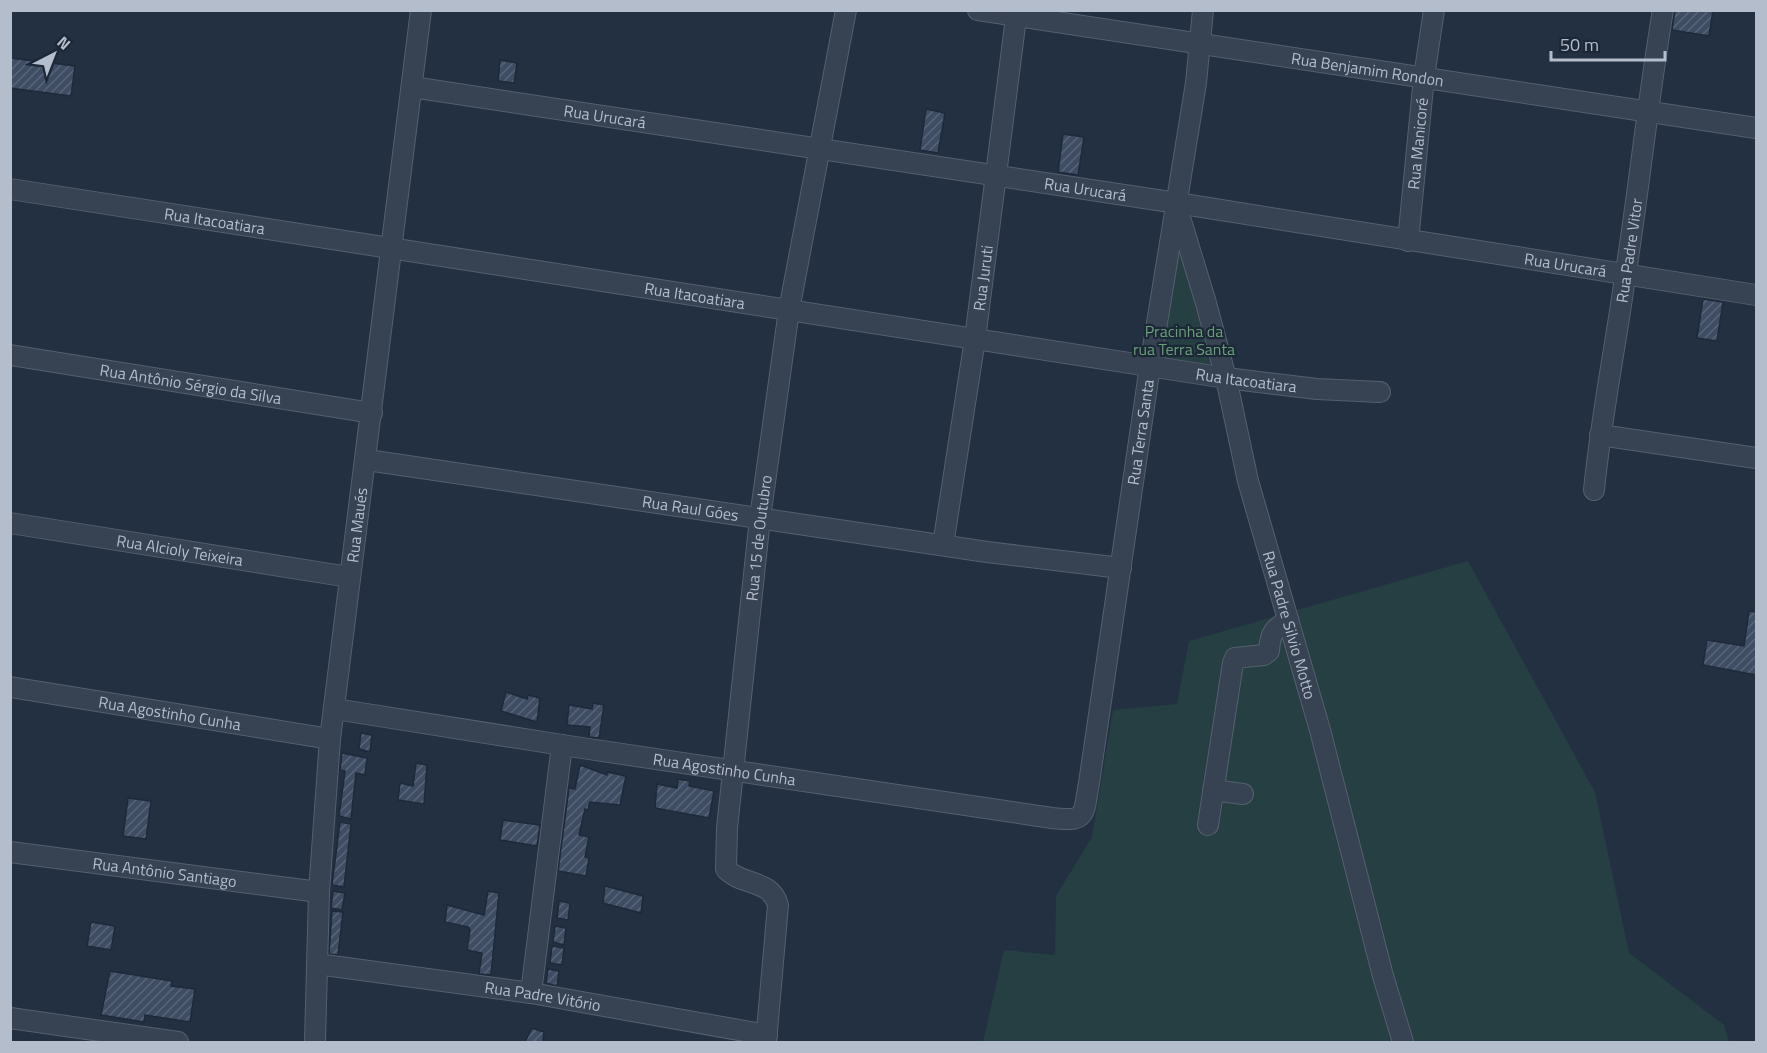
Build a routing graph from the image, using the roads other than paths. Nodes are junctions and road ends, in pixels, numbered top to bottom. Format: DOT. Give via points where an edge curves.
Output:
graph roads {
  1 [pos="421,10"];
  2 [pos="846,10"];
  3 [pos="978,10"];
  4 [pos="1203,10"];
  5 [pos="1434,10"];
  6 [pos="1663,10"];
  7 [pos="1017,13"];
  8 [pos="1198,42"];
  9 [pos="1424,77"];
  10 [pos="412,87"];
  11 [pos="1646,110"];
  12 [pos="1756,128"];
  13 [pos="818,149"];
  14 [pos="996,176"];
  15 [pos="10,189"];
  16 [pos="1177,205"];
  17 [pos="1408,241"];
  18 [pos="393,250"];
  19 [pos="1626,276"];
  20 [pos="1756,295"];
  21 [pos="789,310"];
  22 [pos="975,339"];
  23 [pos="10,355"];
  24 [pos="1150,366"];
  25 [pos="1226,378"];
  26 [pos="1380,392"];
  27 [pos="372,413"];
  28 [pos="1600,435"];
  29 [pos="1756,458"];
  30 [pos="367,460"];
  31 [pos="1594,490"];
  32 [pos="760,518"];
  33 [pos="10,523"];
  34 [pos="944,545"];
  35 [pos="1120,567"];
  36 [pos="350,577"];
  37 [pos="1288,620"];
  38 [pos="10,687"];
  39 [pos="335,709"];
  40 [pos="330,739"];
  41 [pos="562,745"];
  42 [pos="733,771"];
  43 [pos="1089,783"];
  44 [pos="1214,790"];
  45 [pos="1243,794"];
  46 [pos="1208,825"];
  47 [pos="10,852"];
  48 [pos="319,892"];
  49 [pos="317,964"];
  50 [pos="531,993"];
  51 [pos="10,1018"];
  52 [pos="766,1039"];
  53 [pos="178,1042"];
  54 [pos="315,1042"];
  55 [pos="1403,1042"];
  1 -- 10 [label="street, Rua Maués"];
  2 -- 13 [label="street, Rua 15 de Outubro"];
  3 -- 7 [label="street, Rua Benjamim Rondon"];
  4 -- 8 [label="street, Rua Terra Santa"];
  5 -- 9 [label="street, Rua Manicoré"];
  6 -- 11 [label="street, Rua Padre Vitor"];
  7 -- 8 [label="street, Rua Benjamim Rondon"];
  7 -- 14 [label="street, Rua Juruti"];
  8 -- 9 [label="street, Rua Benjamim Rondon"];
  8 -- 16 [label="street, Rua Terra Santa" via="1196,83"];
  9 -- 11 [label="street, Rua Benjamim Rondon"];
  9 -- 17 [label="street, Rua Manicoré"];
  10 -- 13 [label="street, Rua Urucará"];
  10 -- 18 [label="street, Rua Maués"];
  11 -- 12 [label="street, Rua Benjamim Rondon"];
  11 -- 19 [label="street, Rua Padre Vitor"];
  13 -- 14 [label="street, Rua Urucará"];
  13 -- 21 [label="street, Rua 15 de Outubro"];
  14 -- 16 [label="street, Rua Urucará"];
  14 -- 22 [label="street, Rua Juruti"];
  15 -- 18 [label="street, Rua Itacoatiara"];
  16 -- 17 [label="street, Rua Urucará"];
  16 -- 24 [label="street, Rua Terra Santa"];
  16 -- 25 [label="street, Rua Padre Silvio Motto"];
  17 -- 19 [label="street, Rua Urucará"];
  18 -- 21 [label="street, Rua Itacoatiara"];
  18 -- 27 [label="street, Rua Maués"];
  19 -- 20 [label="street, Rua Urucará"];
  19 -- 28 [label="street, Rua Padre Vitor"];
  21 -- 22 [label="street, Rua Itacoatiara"];
  21 -- 32 [label="street, Rua 15 de Outubro"];
  22 -- 24 [label="street, Rua Itacoatiara"];
  22 -- 34 [label="street, Rua Juruti"];
  23 -- 27 [label="street, Rua Antônio Sérgio da Silva"];
  24 -- 25 [label="street, Rua Itacoatiara"];
  24 -- 35 [label="street, Rua Terra Santa"];
  25 -- 26 [label="street, Rua Itacoatiara"];
  25 -- 37 [label="street, Rua Padre Silvio Motto" via="1248,481"];
  27 -- 30 [label="street, Rua Maués"];
  28 -- 29 [label="street"];
  28 -- 31 [label="street, Rua Padre Vitor"];
  30 -- 32 [label="street, Rua Raul Góes"];
  30 -- 36 [label="street, Rua Maués"];
  32 -- 34 [label="street, Rua Raul Góes"];
  32 -- 42 [label="street, Rua 15 de Outubro"];
  33 -- 36 [label="street, Rua Alcioly Teixeira"];
  34 -- 35 [label="street, Rua Raul Góes"];
  35 -- 43 [label="street, Rua Terra Santa"];
  36 -- 39 [label="street, Rua Maués"];
  37 -- 44 [label="street" via="1274,629 1264,656 1234,658"];
  37 -- 55 [label="street, Rua Padre Silvio Motto"];
  38 -- 40 [label="street, Rua Agostinho Cunha"];
  39 -- 40 [label="street, Rua Maués"];
  39 -- 41 [label="street, Rua Agostinho Cunha"];
  40 -- 48 [label="street, Rua Maués"];
  41 -- 42 [label="street, Rua Agostinho Cunha"];
  41 -- 50 [label="street"];
  42 -- 43 [label="street, Rua Agostinho Cunha" via="1072,820 1084,810"];
  42 -- 52 [label="street, Rua 15 de Outubro" via="726,869 764,886 776,898 777,906"];
  44 -- 45 [label="street"];
  44 -- 46 [label="street"];
  47 -- 48 [label="street, Rua Antônio Santiago"];
  48 -- 49 [label="street, Rua Maués"];
  49 -- 50 [label="street, Rua Padre Vitório"];
  49 -- 54 [label="street, Rua Maués"];
  50 -- 52 [label="street, Rua Padre Vitório"];
  51 -- 53 [label="street"];
}
